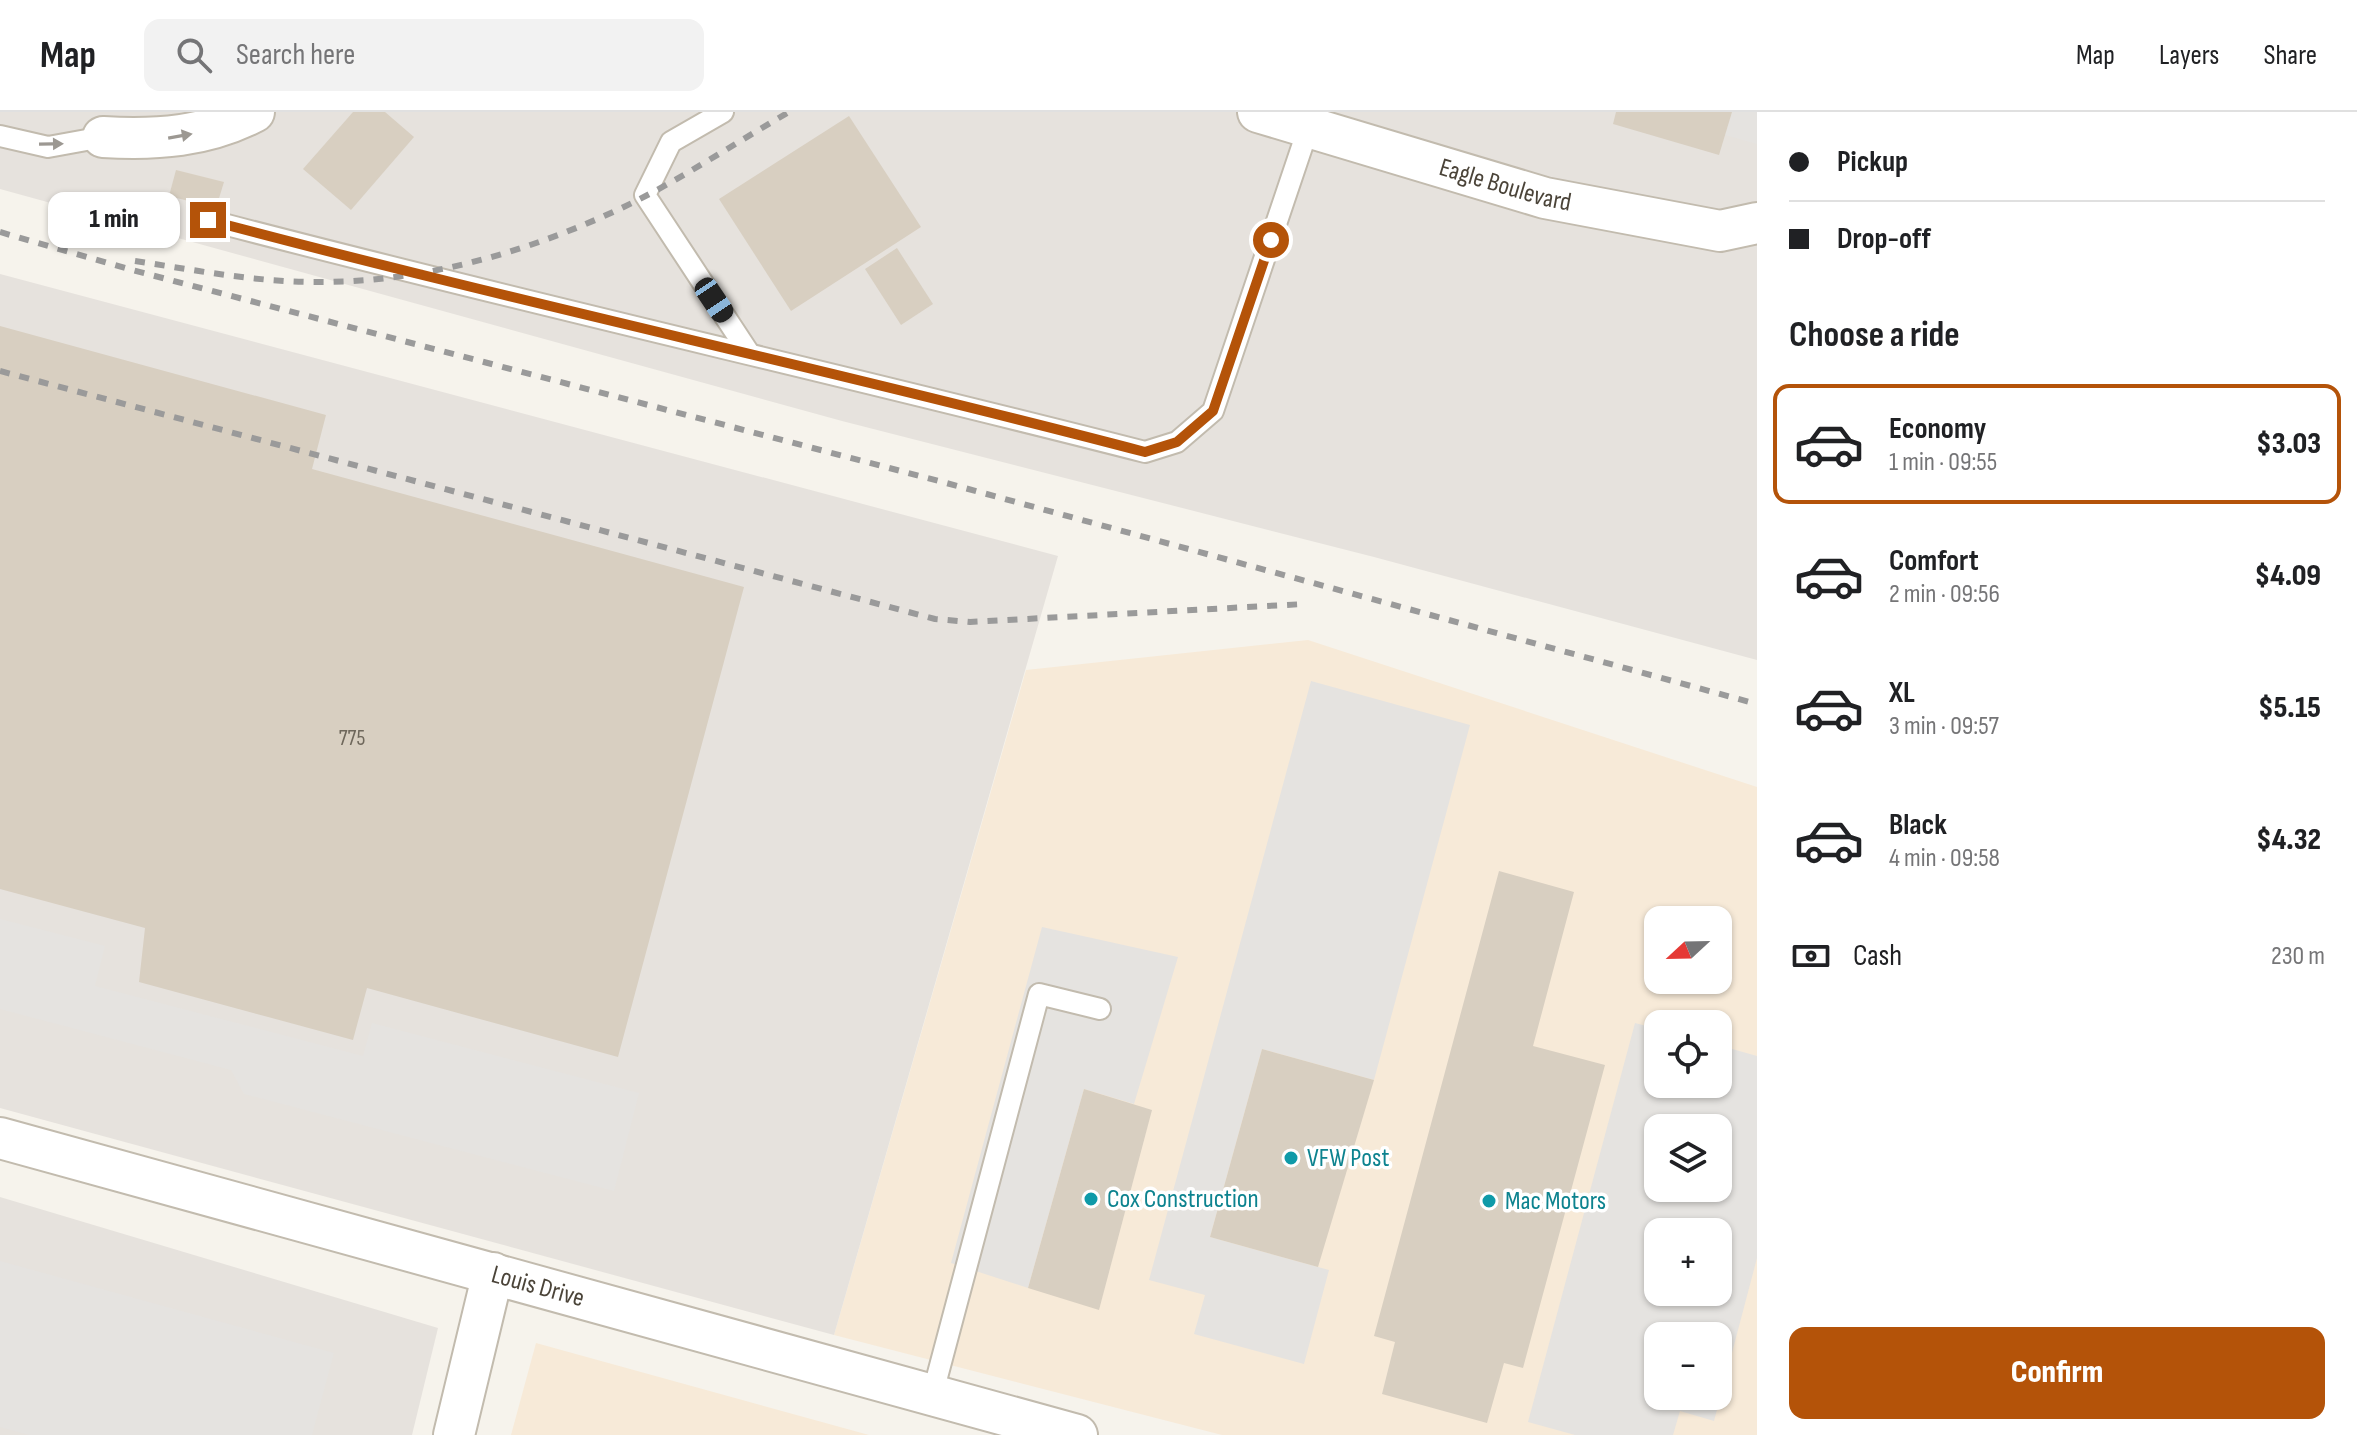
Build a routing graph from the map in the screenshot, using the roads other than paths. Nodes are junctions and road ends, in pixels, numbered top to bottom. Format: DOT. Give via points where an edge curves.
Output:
graph roads {
  1 [pos="254,112"];
  2 [pos="723,112"];
  3 [pos="1258,112"];
  4 [pos="1309,126"];
  5 [pos="0,136"];
  6 [pos="103,137"];
  7 [pos="208,220"];
  8 [pos="1757,223"];
  9 [pos="749,353"];
  10 [pos="1100,1009"];
  11 [pos="0,1138"];
  12 [pos="493,1273"];
  13 [pos="932,1396"];
  14 [pos="454,1435"];
  15 [pos="1077,1435"];
  6 -- 1 [label="street, one-way" via="165,139 232,123"];
  2 -- 9 [label="lane" via="671,142 645,195"];
  3 -- 4 [label="street, Eagle Boulevard"];
  4 -- 8 [label="street, Eagle Boulevard" via="1545,198 1720,231"];
  4 -- 9 [label="lane" via="1213,411 1177,442 1145,452"];
  5 -- 6 [label="lane, one-way" via="48,147"];
  7 -- 9 [label="lane"];
  10 -- 13 [label="lane" via="1039,994"];
  11 -- 12 [label="street, Louis Drive"];
  12 -- 13 [label="street, Louis Drive"];
  12 -- 14 [label="street"];
  13 -- 15 [label="street, Louis Drive"];
}
